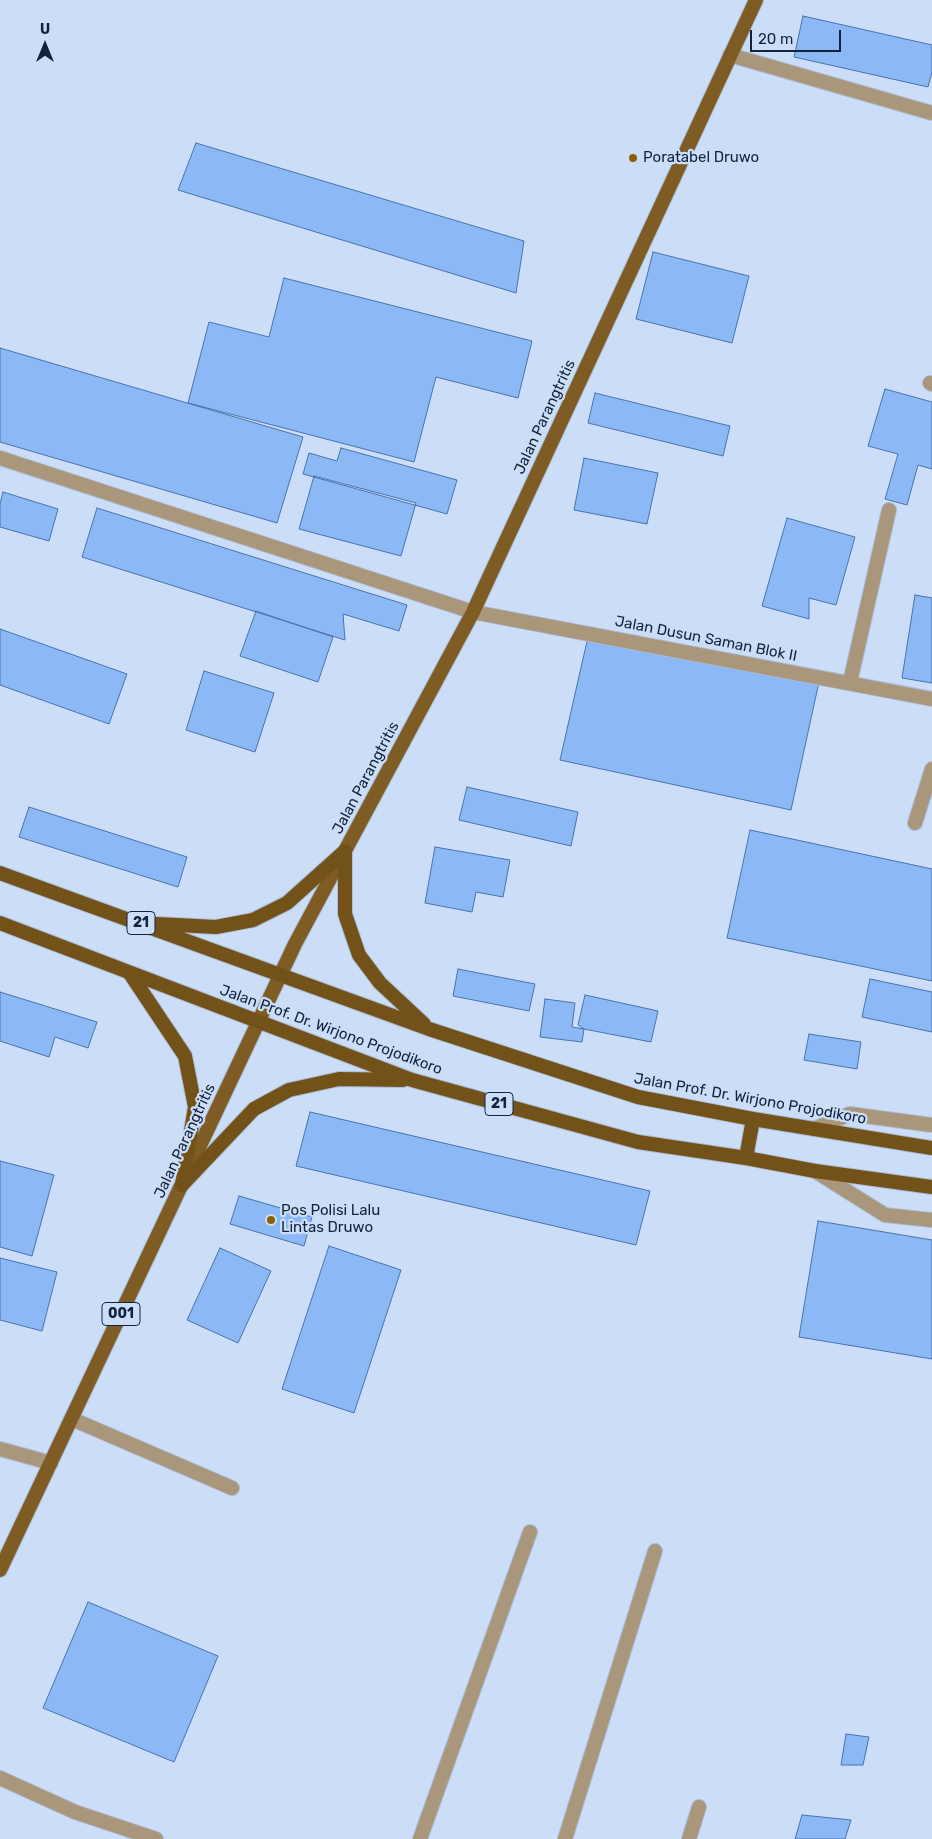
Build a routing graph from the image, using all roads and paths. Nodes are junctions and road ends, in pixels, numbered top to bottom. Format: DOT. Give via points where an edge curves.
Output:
graph roads {
  1 [pos="756,0"];
  2 [pos="730,55"];
  3 [pos="932,113"];
  4 [pos="0,458"];
  5 [pos="889,510"];
  6 [pos="473,612"];
  7 [pos="850,682"];
  8 [pos="932,699"];
  9 [pos="932,769"];
  10 [pos="915,823"];
  11 [pos="345,851"];
  12 [pos="0,873"];
  13 [pos="0,923"];
  14 [pos="144,924"];
  15 [pos="129,972"];
  16 [pos="281,974"];
  17 [pos="259,1022"];
  18 [pos="429,1029"];
  19 [pos="412,1080"];
  20 [pos="753,1119"];
  21 [pos="932,1125"];
  22 [pos="814,1129"];
  23 [pos="932,1148"];
  24 [pos="746,1158"];
  25 [pos="815,1171"];
  26 [pos="182,1185"];
  27 [pos="932,1187"];
  28 [pos="932,1220"];
  29 [pos="72,1419"];
  30 [pos="0,1449"];
  31 [pos="51,1463"];
  32 [pos="232,1488"];
  33 [pos="530,1532"];
  34 [pos="655,1552"];
  35 [pos="1,1567"];
  36 [pos="0,1778"];
  37 [pos="699,1807"];
  38 [pos="156,1839"];
  39 [pos="420,1839"];
  40 [pos="565,1839"];
  41 [pos="689,1839"];
  1 -- 2 [label="main road, Jalan Parangtritis"];
  2 -- 3 [label="street"];
  2 -- 6 [label="main road, Jalan Parangtritis"];
  4 -- 6 [label="street, Jalan Dusun Saman Blok II"];
  5 -- 7 [label="street"];
  6 -- 7 [label="street, Jalan Dusun Saman Blok II"];
  6 -- 11 [label="main road, Jalan Parangtritis"];
  7 -- 8 [label="street, Jalan Dusun Saman Blok II"];
  9 -- 10 [label="street"];
  11 -- 14 [label="highway" via="287,903 253,920 216,927"];
  11 -- 16 [label="main road, Jalan Parangtritis"];
  11 -- 18 [label="highway" via="345,914 358,955 380,983"];
  12 -- 14 [label="highway, 21"];
  13 -- 15 [label="highway, Jalan Prof. Dr. Wirjono Projodikoro / 21"];
  14 -- 16 [label="highway, 21"];
  15 -- 17 [label="highway, Jalan Prof. Dr. Wirjono Projodikoro / 21"];
  15 -- 26 [label="highway" via="185,1056 195,1107"];
  16 -- 17 [label="main road, Jalan Parangtritis / 001"];
  16 -- 18 [label="highway, Jalan Prof. Dr. Wirjono Projodikoro / 21"];
  17 -- 19 [label="highway, Jalan Prof. Dr. Wirjono Projodikoro / 21"];
  17 -- 26 [label="main road, Jalan Parangtritis / 001"];
  18 -- 20 [label="highway, Jalan Prof. Dr. Wirjono Projodikoro / 21" via="638,1097"];
  19 -- 24 [label="highway, Jalan Prof. Dr. Wirjono Projodikoro / 21" via="638,1142"];
  19 -- 26 [label="highway" via="339,1079 289,1090 254,1109"];
  20 -- 22 [label="highway, Jalan Prof. Dr. Wirjono Projodikoro / 21"];
  20 -- 24 [label="highway"];
  21 -- 22 [label="street" via="850,1114"];
  22 -- 23 [label="highway, Jalan Prof. Dr. Wirjono Projodikoro / 21"];
  24 -- 25 [label="highway, 21"];
  25 -- 27 [label="highway, 21"];
  25 -- 28 [label="street" via="885,1215"];
  26 -- 29 [label="main road, Jalan Parangtritis / 001"];
  29 -- 31 [label="main road, Jalan Parangtritis / 001"];
  29 -- 32 [label="street"];
  30 -- 31 [label="street"];
  31 -- 35 [label="main road, Jalan Parangtritis / 001"];
  33 -- 39 [label="street"];
  34 -- 40 [label="street"];
  36 -- 38 [label="street" via="74,1812"];
  37 -- 41 [label="street"];
}
